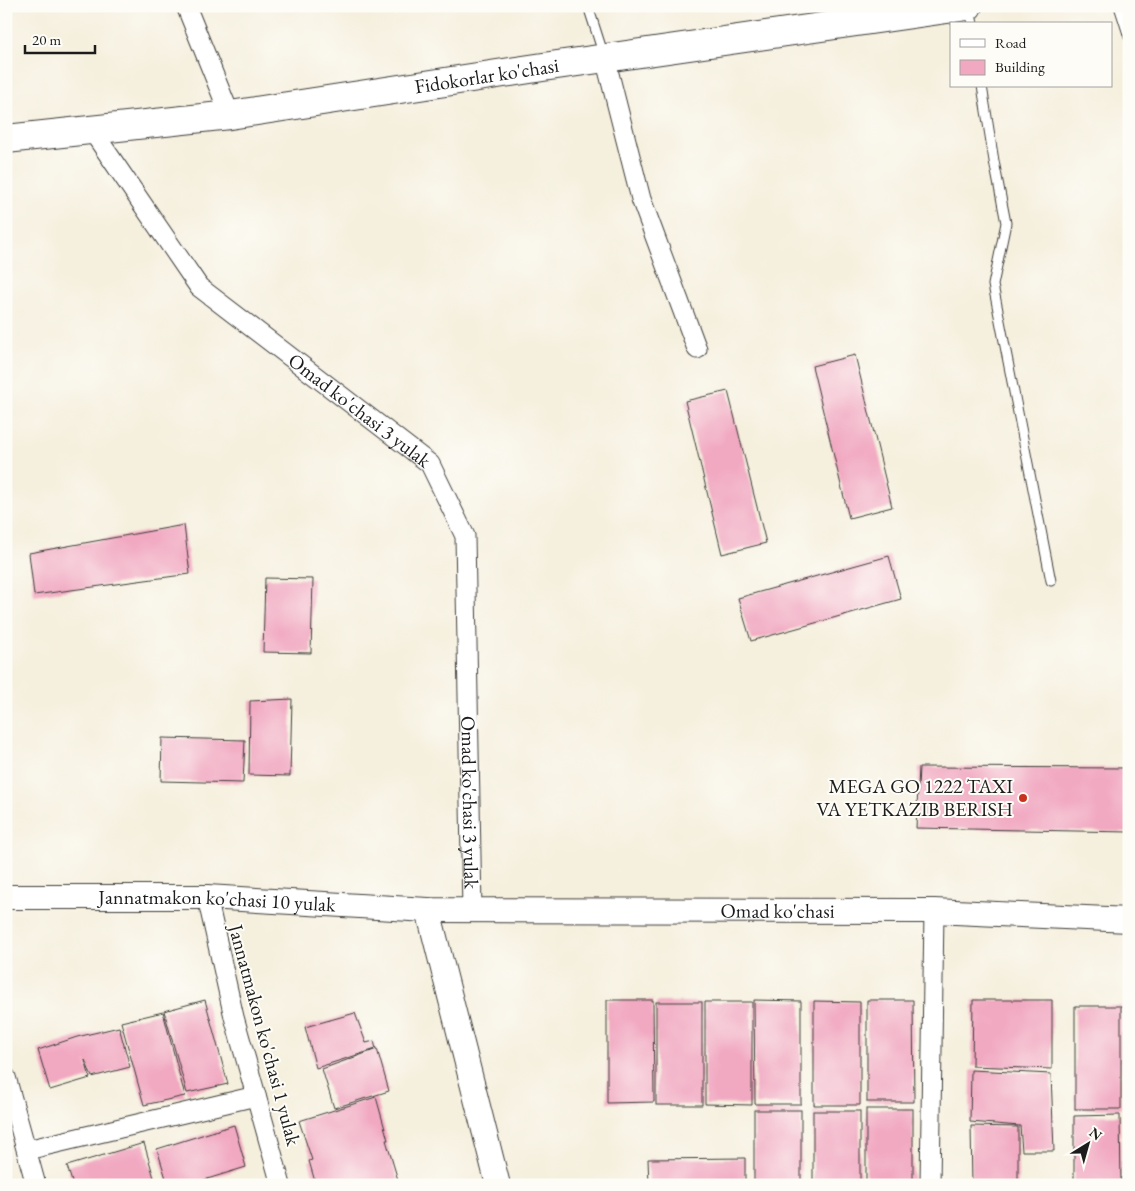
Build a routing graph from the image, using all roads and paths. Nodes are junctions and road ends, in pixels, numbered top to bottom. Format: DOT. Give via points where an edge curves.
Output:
graph roads {
  1 [pos="186,6"];
  2 [pos="588,6"];
  3 [pos="969,6"];
  4 [pos="1119,6"];
  5 [pos="973,22"];
  6 [pos="1129,37"];
  7 [pos="605,58"];
  8 [pos="982,88"];
  9 [pos="230,115"];
  10 [pos="91,129"];
  11 [pos="6,138"];
  12 [pos="697,349"];
  13 [pos="1051,581"];
  14 [pos="6,897"];
  15 [pos="207,897"];
  16 [pos="428,910"];
  17 [pos="472,910"];
  18 [pos="934,911"];
  19 [pos="1129,920"];
  20 [pos="8,1089"];
  21 [pos="256,1096"];
  22 [pos="27,1150"];
  23 [pos="36,1185"];
  24 [pos="281,1185"];
  25 [pos="498,1185"];
  26 [pos="930,1185"];
  1 -- 9 [label="street"];
  2 -- 7 [label="lane"];
  3 -- 5 [label="lane"];
  3 -- 7 [label="main road, Fidokorlar ko'chasi"];
  4 -- 6 [label="lane"];
  7 -- 9 [label="main road, Fidokorlar ko'chasi"];
  7 -- 12 [label="street" via="641,199"];
  8 -- 13 [label="lane" via="1006,222 994,285"];
  9 -- 10 [label="main road, Fidokorlar ko'chasi"];
  10 -- 11 [label="main road, Fidokorlar ko'chasi"];
  10 -- 17 [label="street, Omad ko'chasi 3 yulak" via="199,287 430,464 465,536"];
  14 -- 15 [label="street, Jannatmakon ko'chasi 10 yulak"];
  15 -- 16 [label="street, Jannatmakon ko'chasi 10 yulak"];
  15 -- 21 [label="street, Jannatmakon ko'chasi 1 yulak"];
  16 -- 17 [label="street, Omad ko'chasi"];
  16 -- 25 [label="street"];
  17 -- 18 [label="street, Omad ko'chasi"];
  18 -- 19 [label="street, Omad ko'chasi"];
  18 -- 26 [label="street"];
  20 -- 22 [label="street"];
  21 -- 22 [label="street"];
  21 -- 24 [label="street, Jannatmakon ko'chasi 1 yulak"];
  22 -- 23 [label="street"];
}
